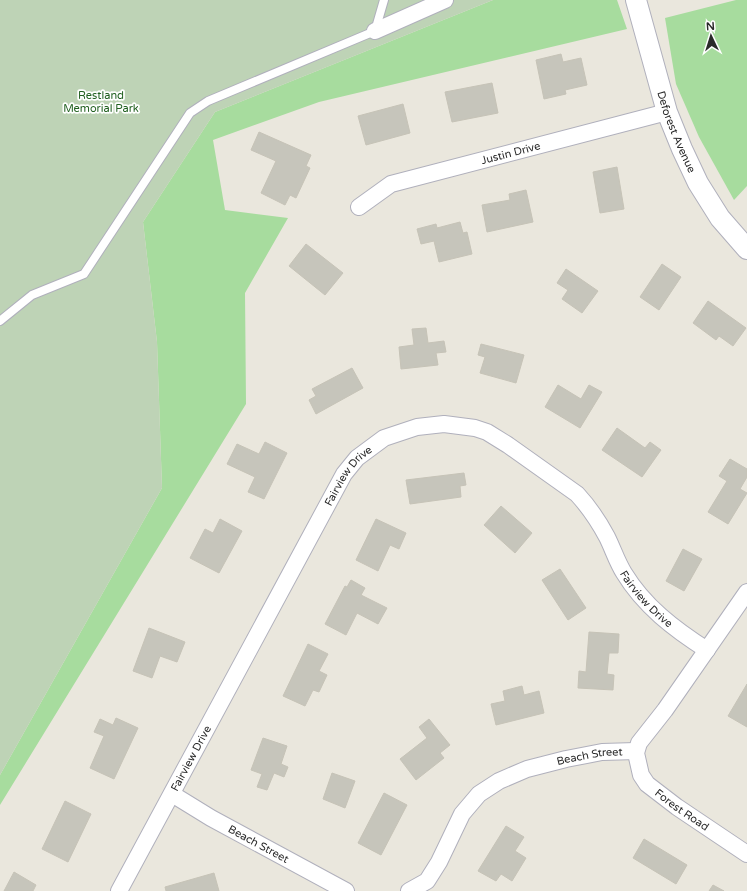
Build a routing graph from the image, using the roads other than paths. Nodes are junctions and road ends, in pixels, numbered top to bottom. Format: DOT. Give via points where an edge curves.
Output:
graph roads {
  1 [pos="384,0"];
  2 [pos="445,0"];
  3 [pos="636,0"];
  4 [pos="375,31"];
  5 [pos="667,112"];
  6 [pos="359,207"];
  7 [pos="747,249"];
  8 [pos="0,321"];
  9 [pos="747,592"];
  10 [pos="706,650"];
  11 [pos="636,751"];
  12 [pos="172,794"];
  13 [pos="747,854"];
  14 [pos="119,891"];
  15 [pos="346,891"];
  16 [pos="409,891"];
  1 -- 4 [label="lane"];
  2 -- 4 [label="street"];
  3 -- 5 [label="street, Deforest Avenue"];
  4 -- 8 [label="lane" via="208,101 190,113 84,274 32,295"];
  5 -- 6 [label="street, Justin Drive" via="391,184"];
  5 -- 7 [label="street, Deforest Avenue" via="698,183 720,218"];
  9 -- 10 [label="street, Beach Street"];
  10 -- 11 [label="street, Beach Street" via="639,743"];
  10 -- 12 [label="street, Fairview Drive" via="680,633 638,594 623,572 607,537 577,494 508,445 475,428 444,424 405,430 374,443 344,474"];
  11 -- 13 [label="street, Forest Road" via="641,775 647,784"];
  11 -- 16 [label="street, Beach Street" via="602,752 566,759 527,769 500,781 479,794 462,814 439,862 427,880"];
  12 -- 14 [label="street, Fairview Drive"];
  12 -- 15 [label="street, Beach Street" via="210,818"];
}
